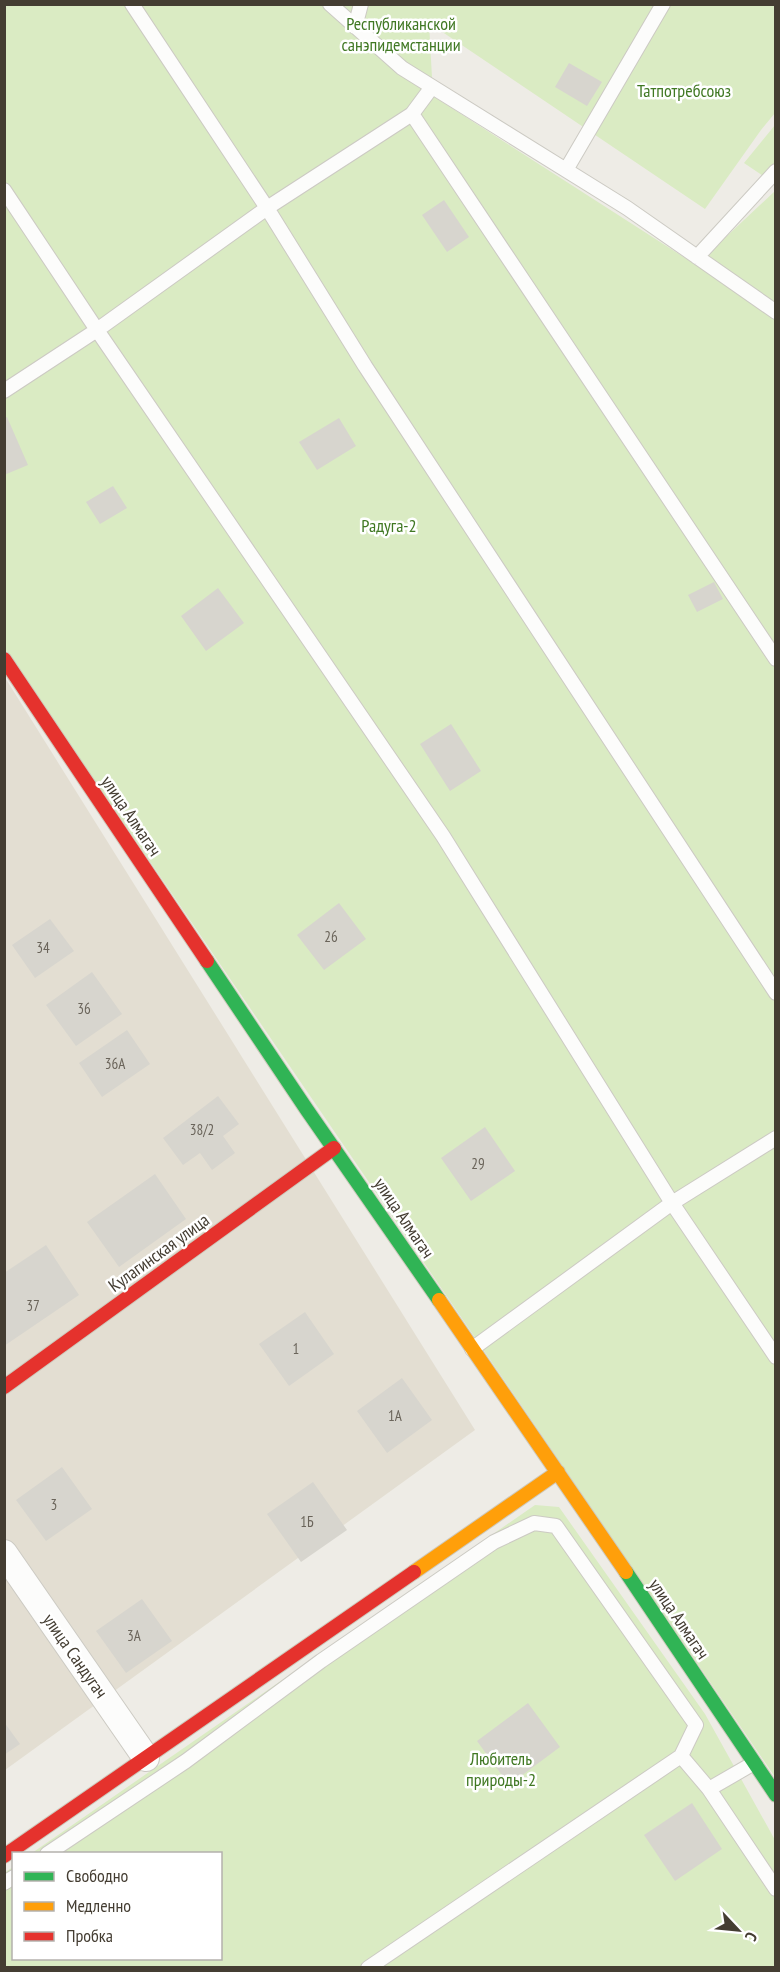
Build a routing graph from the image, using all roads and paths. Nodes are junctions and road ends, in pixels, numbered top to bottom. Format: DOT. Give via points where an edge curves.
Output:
graph roads {
  1 [pos="132,4"];
  2 [pos="330,4"];
  3 [pos="361,4"];
  4 [pos="663,4"];
  5 [pos="355,27"];
  6 [pos="432,87"];
  7 [pos="412,114"];
  8 [pos="566,170"];
  9 [pos="776,171"];
  10 [pos="4,190"];
  11 [pos="267,208"];
  12 [pos="697,257"];
  13 [pos="776,312"];
  14 [pos="97,330"];
  15 [pos="4,391"];
  16 [pos="4,659"];
  17 [pos="776,659"];
  18 [pos="776,993"];
  19 [pos="776,1138"];
  20 [pos="334,1148"];
  21 [pos="672,1203"];
  22 [pos="472,1350"];
  23 [pos="776,1356"];
  24 [pos="4,1387"];
  25 [pos="558,1472"];
  26 [pos="4,1553"];
  27 [pos="681,1756"];
  28 [pos="146,1758"];
  29 [pos="754,1763"];
  30 [pos="709,1789"];
  31 [pos="776,1796"];
  32 [pos="50,1852"];
  33 [pos="4,1856"];
  34 [pos="776,1889"];
  35 [pos="368,1968"];
  1 -- 11 [label="lane"];
  2 -- 5 [label="lane"];
  3 -- 5 [label="lane"];
  4 -- 8 [label="lane"];
  5 -- 6 [label="lane" via="402,68"];
  6 -- 7 [label="lane"];
  6 -- 8 [label="lane"];
  7 -- 11 [label="lane"];
  7 -- 17 [label="lane"];
  8 -- 12 [label="lane"];
  9 -- 12 [label="lane"];
  10 -- 14 [label="lane"];
  11 -- 14 [label="lane"];
  11 -- 18 [label="lane" via="372,376"];
  12 -- 13 [label="lane"];
  14 -- 15 [label="lane"];
  14 -- 21 [label="lane" via="443,836"];
  16 -- 20 [label="street, улица Алмагач"];
  19 -- 21 [label="lane"];
  20 -- 22 [label="street, улица Алмагач"];
  20 -- 24 [label="street, Кулагинская улица"];
  21 -- 22 [label="lane"];
  21 -- 23 [label="lane"];
  22 -- 25 [label="street, улица Алмагач"];
  25 -- 28 [label="street"];
  25 -- 29 [label="street, улица Алмагач"];
  26 -- 28 [label="street, улица Сандугач"];
  27 -- 30 [label="lane"];
  27 -- 32 [label="lane" via="696,1725 556,1526 534,1523 494,1542 321,1661 186,1761"];
  27 -- 35 [label="lane"];
  28 -- 33 [label="street"];
  29 -- 30 [label="lane"];
  29 -- 31 [label="street, улица Алмагач"];
  30 -- 34 [label="lane"];
}
